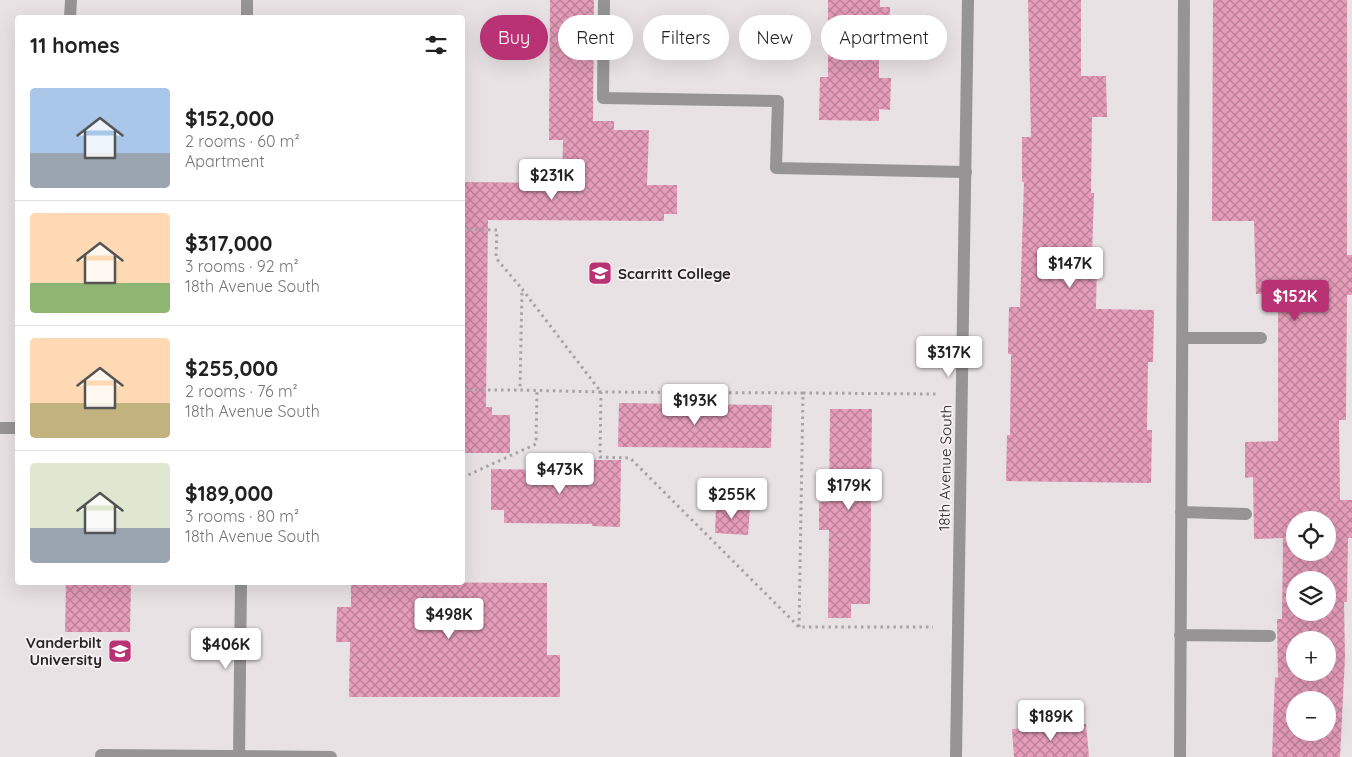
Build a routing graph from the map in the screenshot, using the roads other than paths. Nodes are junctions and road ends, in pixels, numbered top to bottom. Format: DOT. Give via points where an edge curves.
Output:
graph roads {
  1 [pos="71,0"];
  2 [pos="247,0"];
  3 [pos="604,0"];
  4 [pos="968,0"];
  5 [pos="1184,0"];
  6 [pos="70,15"];
  7 [pos="247,15"];
  8 [pos="966,172"];
  9 [pos="1182,338"];
  10 [pos="1261,338"];
  11 [pos="0,428"];
  12 [pos="15,428"];
  13 [pos="1181,512"];
  14 [pos="1246,514"];
  15 [pos="241,585"];
  16 [pos="1180,635"];
  17 [pos="1270,636"];
  18 [pos="101,755"];
  19 [pos="239,756"];
  20 [pos="332,757"];
  21 [pos="956,757"];
  22 [pos="1180,757"];
  1 -- 6 [label="street"];
  2 -- 7 [label="street"];
  3 -- 8 [label="street" via="603,98 778,101 776,168"];
  4 -- 8 [label="street, 18th Avenue South"];
  5 -- 9 [label="street"];
  8 -- 21 [label="street, 18th Avenue South"];
  9 -- 10 [label="street"];
  9 -- 13 [label="street"];
  11 -- 12 [label="street"];
  13 -- 14 [label="street"];
  13 -- 16 [label="street"];
  15 -- 19 [label="street"];
  16 -- 17 [label="street"];
  16 -- 22 [label="street"];
  18 -- 19 [label="street"];
  19 -- 20 [label="street"];
}
